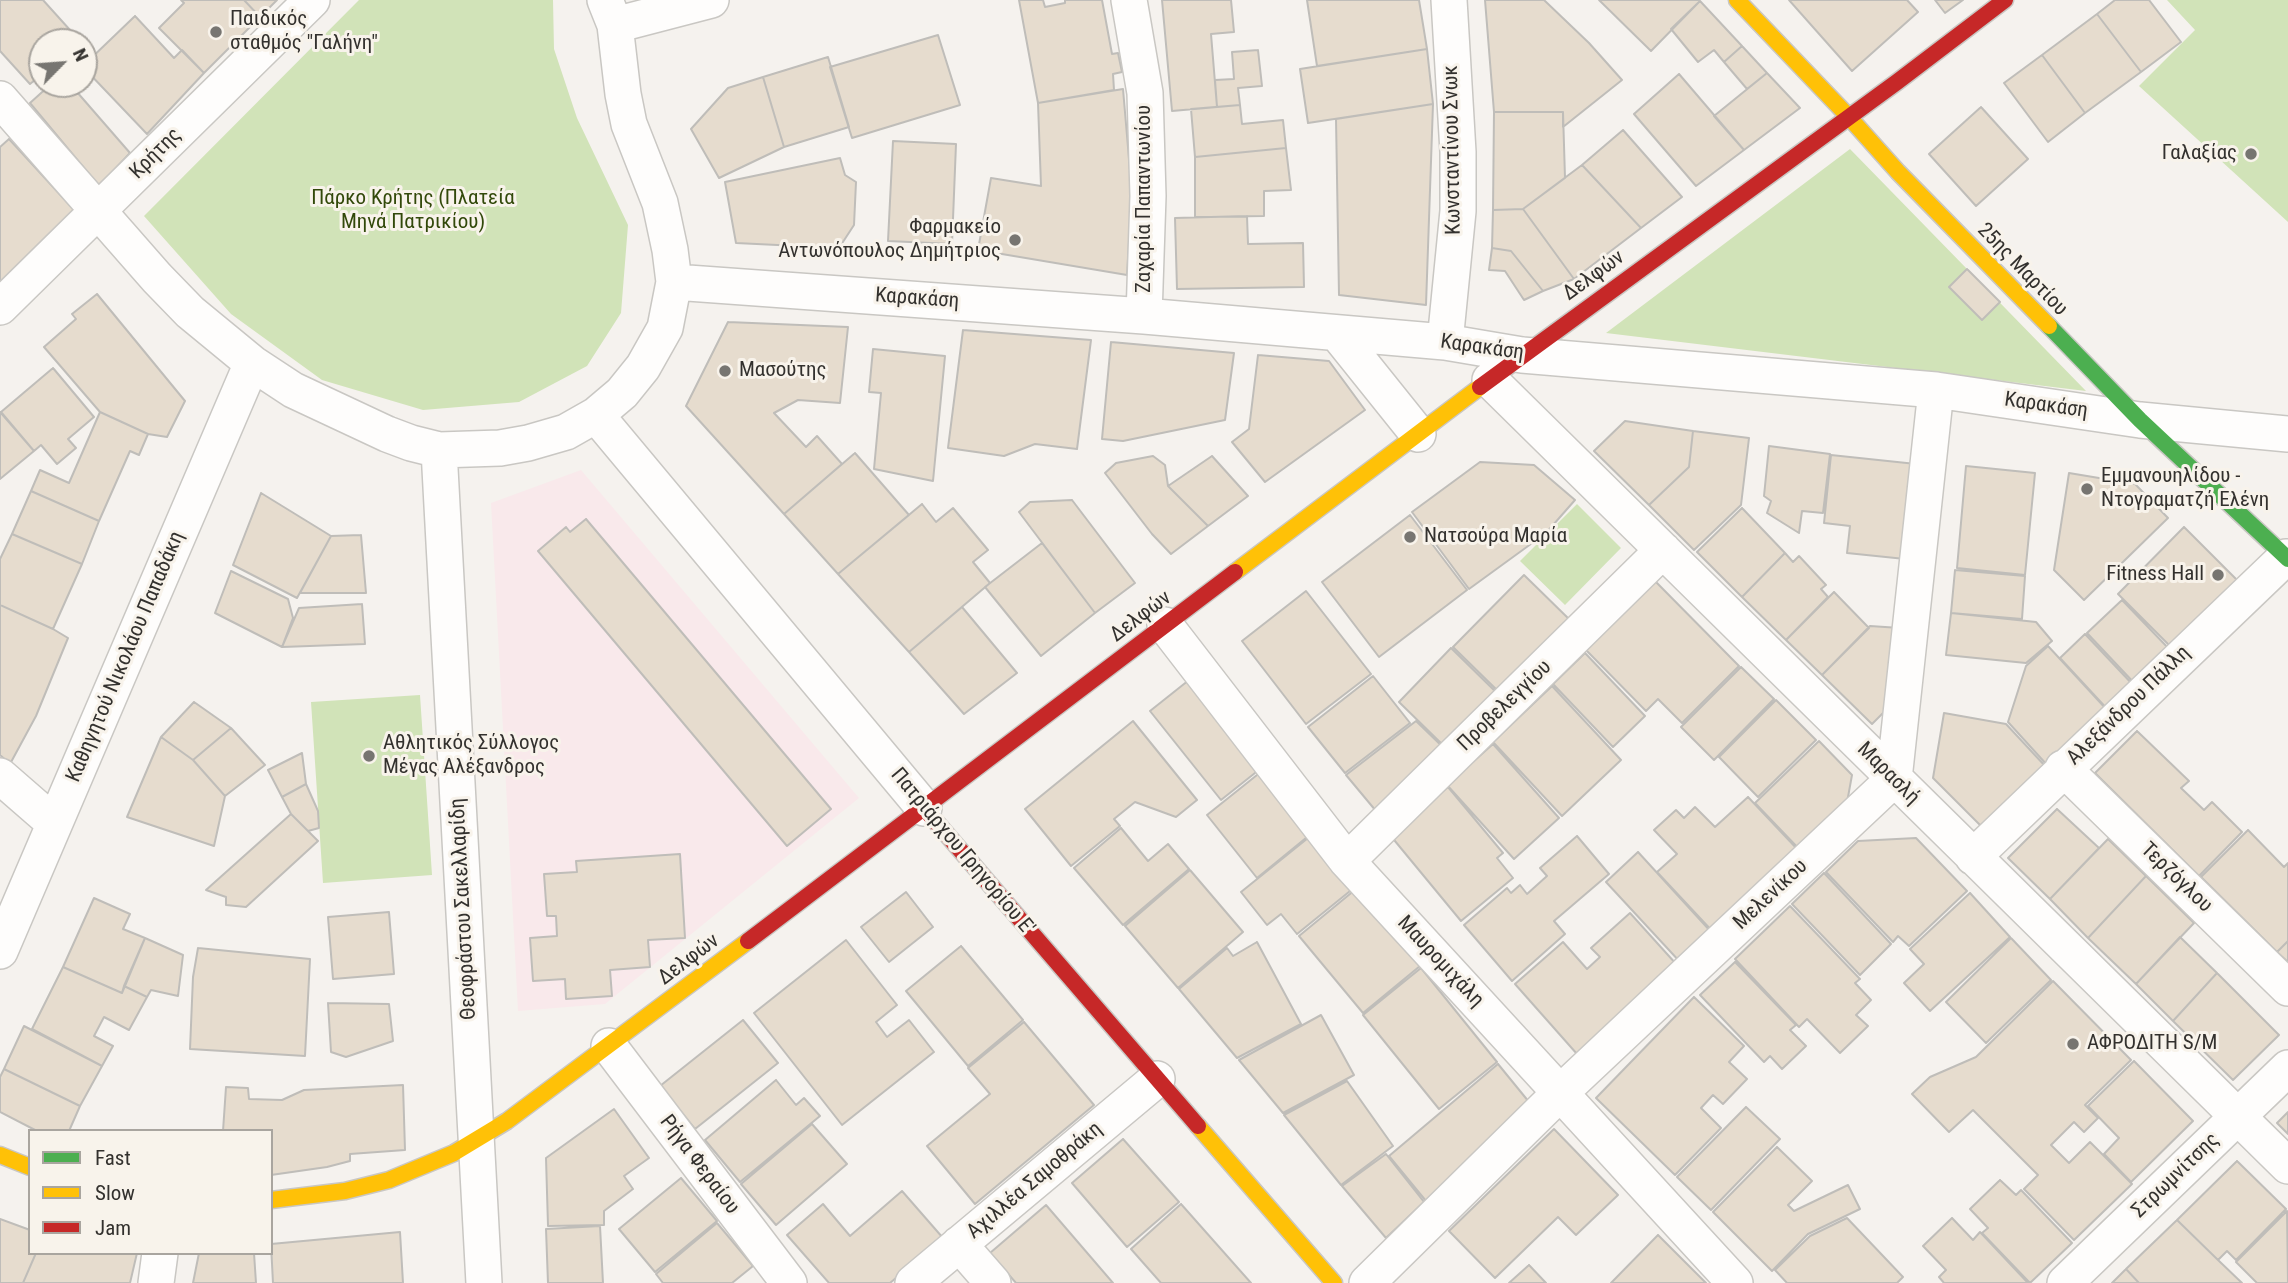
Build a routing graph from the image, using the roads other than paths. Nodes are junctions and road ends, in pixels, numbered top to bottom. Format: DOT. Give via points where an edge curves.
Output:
graph roads {
  1 [pos="312,0"];
  2 [pos="711,0"];
  3 [pos="1129,0"];
  4 [pos="1449,0"];
  5 [pos="1737,0"];
  6 [pos="2005,0"];
  7 [pos="610,12"];
  8 [pos="0,99"];
  9 [pos="1848,116"];
  10 [pos="99,211"];
  11 [pos="674,282"];
  12 [pos="0,307"];
  13 [pos="1144,316"];
  14 [pos="1337,333"];
  15 [pos="1445,342"];
  16 [pos="1522,355"];
  17 [pos="252,363"];
  18 [pos="1490,380"];
  19 [pos="1936,390"];
  20 [pos="596,415"];
  21 [pos="2140,419"];
  22 [pos="1418,433"];
  23 [pos="2288,434"];
  24 [pos="439,450"];
  25 [pos="1663,550"];
  26 [pos="2287,558"];
  27 [pos="1165,625"];
  28 [pos="2063,768"];
  29 [pos="0,776"];
  30 [pos="1894,779"];
  31 [pos="924,808"];
  32 [pos="54,823"];
  33 [pos="1973,857"];
  34 [pos="1347,861"];
  35 [pos="0,951"];
  36 [pos="2288,988"];
  37 [pos="609,1046"];
  38 [pos="2288,1068"];
  39 [pos="1157,1079"];
  40 [pos="1560,1093"];
  41 [pos="2238,1116"];
  42 [pos="477,1141"];
  43 [pos="0,1155"];
  44 [pos="28,1166"];
  45 [pos="2288,1166"];
  46 [pos="273,1200"];
  47 [pos="959,1244"];
  48 [pos="160,1255"];
  49 [pos="156,1283"];
  50 [pos="484,1283"];
  51 [pos="789,1283"];
  52 [pos="913,1283"];
  53 [pos="993,1283"];
  54 [pos="1334,1283"];
  55 [pos="1367,1283"];
  56 [pos="1735,1283"];
  57 [pos="2065,1283"];
  1 -- 10 [label="street, Κρήτης"];
  2 -- 7 [label="street"];
  3 -- 13 [label="street, Ζαχαρία Παπαντωνίου" via="1145,93 1149,196"];
  4 -- 15 [label="street, Κωνσταντίνου Σνωκ" via="1458,211"];
  5 -- 9 [label="main road, 25ης Μαρτίου"];
  6 -- 9 [label="main road, Δελφών"];
  7 -- 11 [label="street" via="628,124 660,203"];
  8 -- 10 [label="street"];
  9 -- 16 [label="main road, Δελφών"];
  9 -- 21 [label="main road, 25ης Μαρτίου"];
  10 -- 12 [label="street, Κρήτης"];
  10 -- 17 [label="street" via="190,312"];
  11 -- 13 [label="street, Καρακάση"];
  11 -- 20 [label="street" via="665,328 643,367"];
  13 -- 14 [label="street, Καρακάση"];
  14 -- 15 [label="street, Καρακάση"];
  14 -- 22 [label="street"];
  15 -- 16 [label="street, Καρακάση"];
  16 -- 18 [label="main road, Δελφών"];
  16 -- 19 [label="street, Καρακάση"];
  17 -- 24 [label="street" via="330,408 387,434"];
  17 -- 32 [label="street, Καθηγητού Νικολάου Παπαδάκη"];
  18 -- 22 [label="main road, Δελφών"];
  18 -- 25 [label="street, Μαρασλή"];
  19 -- 21 [label="street, Καρακάση"];
  19 -- 30 [label="street"];
  20 -- 24 [label="street" via="566,432 528,443"];
  20 -- 31 [label="street, Πατριάρχου Γρηγορίου Ε'"];
  21 -- 23 [label="street, Καρακάση"];
  21 -- 26 [label="main road, 25ης Μαρτίου"];
  22 -- 27 [label="main road, Δελφών"];
  24 -- 42 [label="street, Θεοφράστου Σακελλαρίδη"];
  25 -- 30 [label="street, Μαρασλή"];
  25 -- 34 [label="street, Προβελεγγίου"];
  26 -- 28 [label="street, Αλεξάνδρου Πάλλη"];
  27 -- 31 [label="main road, Δελφών"];
  27 -- 34 [label="street, Μαυρομιχάλη"];
  28 -- 33 [label="street, Αλεξάνδρου Πάλλη"];
  28 -- 36 [label="street, Τερζόγλου"];
  29 -- 32 [label="street"];
  30 -- 33 [label="street, Μαρασλή"];
  30 -- 40 [label="street, Μελενίκου"];
  31 -- 37 [label="main road, Δελφών"];
  31 -- 39 [label="main road, Πατριάρχου Γρηγορίου Ε'"];
  32 -- 35 [label="street, Καθηγητού Νικολάου Παπαδάκη"];
  33 -- 41 [label="street, Μαρασλή"];
  34 -- 40 [label="street, Μαυρομιχάλη"];
  37 -- 42 [label="main road, Δελφών"];
  37 -- 51 [label="street, Ρήγα Φεραίου"];
  38 -- 41 [label="street, Στρωμνίτσης"];
  39 -- 47 [label="street, Αχιλλέα Σαμοθράκη"];
  39 -- 54 [label="main road, Πατριάρχου Γρηγορίου Ε'"];
  40 -- 55 [label="street, Μελενίκου"];
  40 -- 56 [label="street, Μαυρομιχάλη"];
  41 -- 45 [label="street, Μαρασλή"];
  41 -- 57 [label="street, Στρωμνίτσης"];
  42 -- 46 [label="main road, Δελφών" via="376,1184"];
  42 -- 50 [label="street, Θεοφράστου Σακελλαρίδη"];
  43 -- 44 [label="main road"];
  47 -- 52 [label="street, Αχιλλέα Σαμοθράκη"];
  47 -- 53 [label="street"];
  48 -- 49 [label="street"];
}
